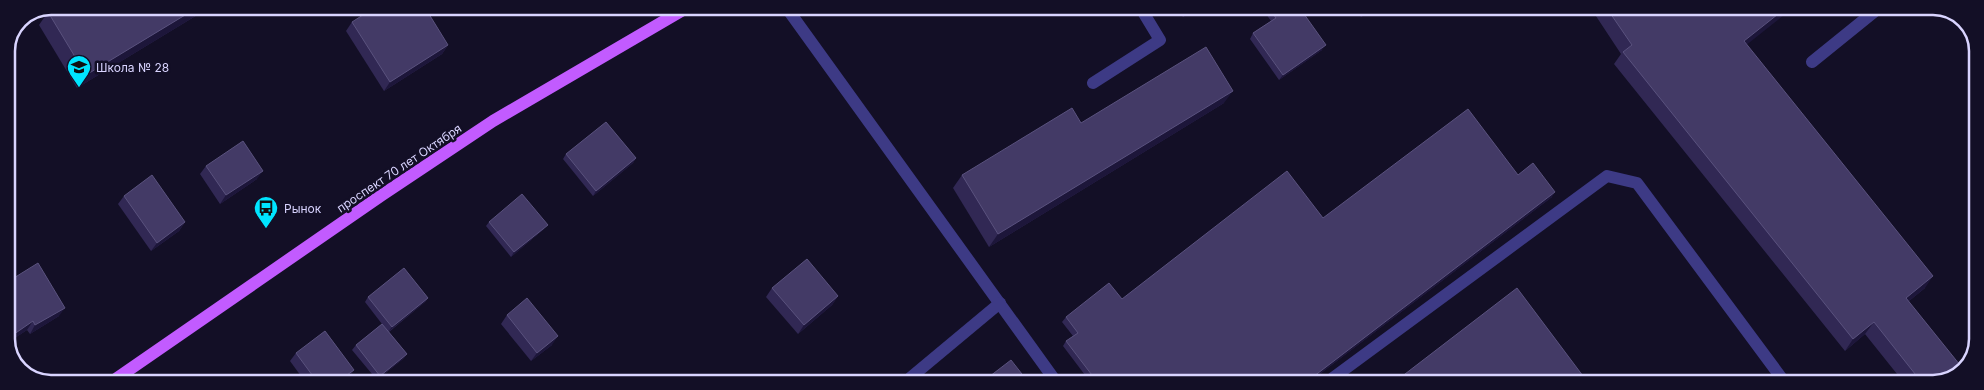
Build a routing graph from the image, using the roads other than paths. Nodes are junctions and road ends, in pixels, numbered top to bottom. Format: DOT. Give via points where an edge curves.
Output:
graph roads {
  1 [pos="673,15"];
  2 [pos="792,15"];
  3 [pos="1145,15"];
  4 [pos="1870,15"];
  5 [pos="1812,62"];
  6 [pos="1093,83"];
  7 [pos="1000,303"];
  8 [pos="122,375"];
  9 [pos="914,375"];
  10 [pos="1052,375"];
  11 [pos="1338,375"];
  12 [pos="1779,375"];
  1 -- 8 [label="main road, проспект 70 лет Октября" via="493,121"];
  2 -- 7 [label="street"];
  3 -- 6 [label="street" via="1160,40"];
  4 -- 5 [label="street"];
  7 -- 9 [label="street"];
  7 -- 10 [label="street"];
  11 -- 12 [label="street" via="1607,176 1637,183"];
}
